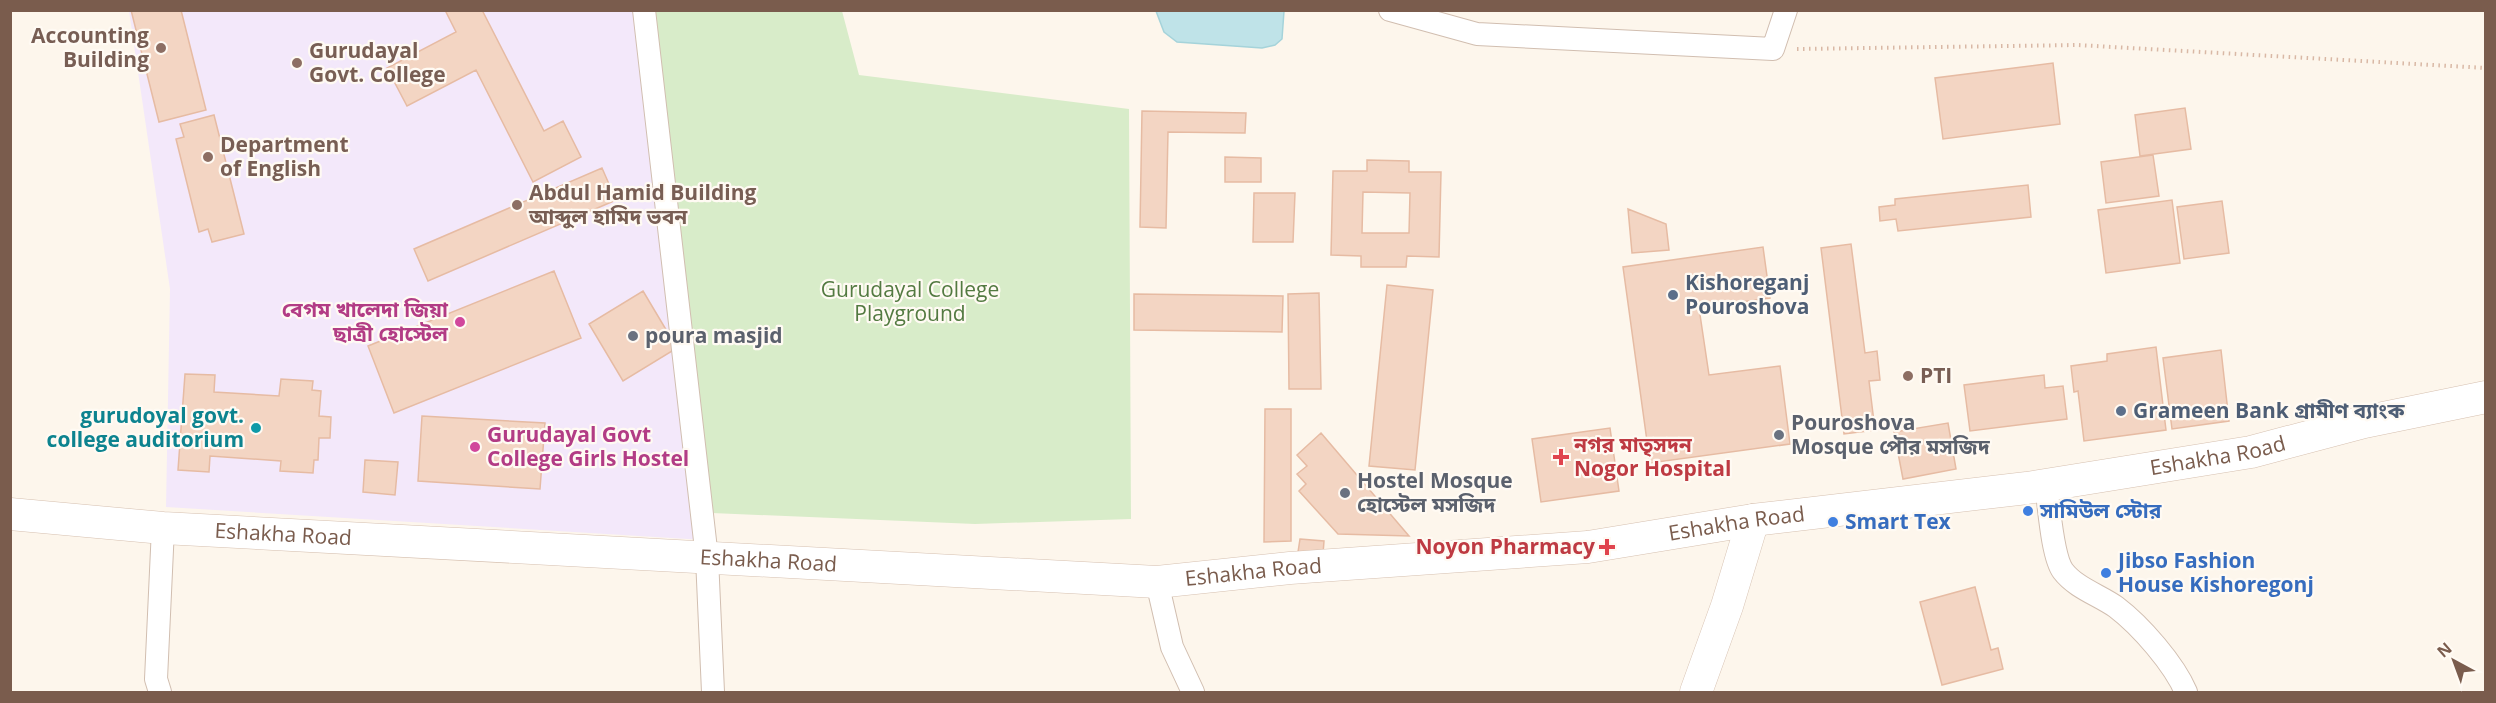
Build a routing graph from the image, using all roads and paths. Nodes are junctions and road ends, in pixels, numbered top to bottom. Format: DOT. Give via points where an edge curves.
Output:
graph roads {
  1 [pos="644,10"];
  2 [pos="1390,10"];
  3 [pos="1786,10"];
  4 [pos="1773,49"];
  5 [pos="2486,68"];
  6 [pos="2486,397"];
  7 [pos="2046,485"];
  8 [pos="10,513"];
  9 [pos="1753,520"];
  10 [pos="163,528"];
  11 [pos="707,558"];
  12 [pos="1156,582"];
  13 [pos="160,693"];
  14 [pos="714,693"];
  15 [pos="1192,693"];
  16 [pos="1696,693"];
  17 [pos="2186,693"];
  1 -- 11 [label="street"];
  2 -- 4 [label="street" via="1477,34"];
  3 -- 4 [label="street"];
  4 -- 5 [label="path" via="2077,45"];
  6 -- 7 [label="street, Eshakha Road" via="2364,422 2251,452"];
  7 -- 9 [label="street, Eshakha Road"];
  7 -- 17 [label="street" via="2057,560 2063,572 2131,622 2161,652"];
  8 -- 10 [label="street, Eshakha Road"];
  9 -- 12 [label="street, Eshakha Road" via="1588,547 1290,568"];
  9 -- 16 [label="street"];
  10 -- 11 [label="street, Eshakha Road"];
  10 -- 13 [label="street" via="156,679"];
  11 -- 12 [label="street, Eshakha Road"];
  11 -- 14 [label="street"];
  12 -- 15 [label="street" via="1172,647"];
}
